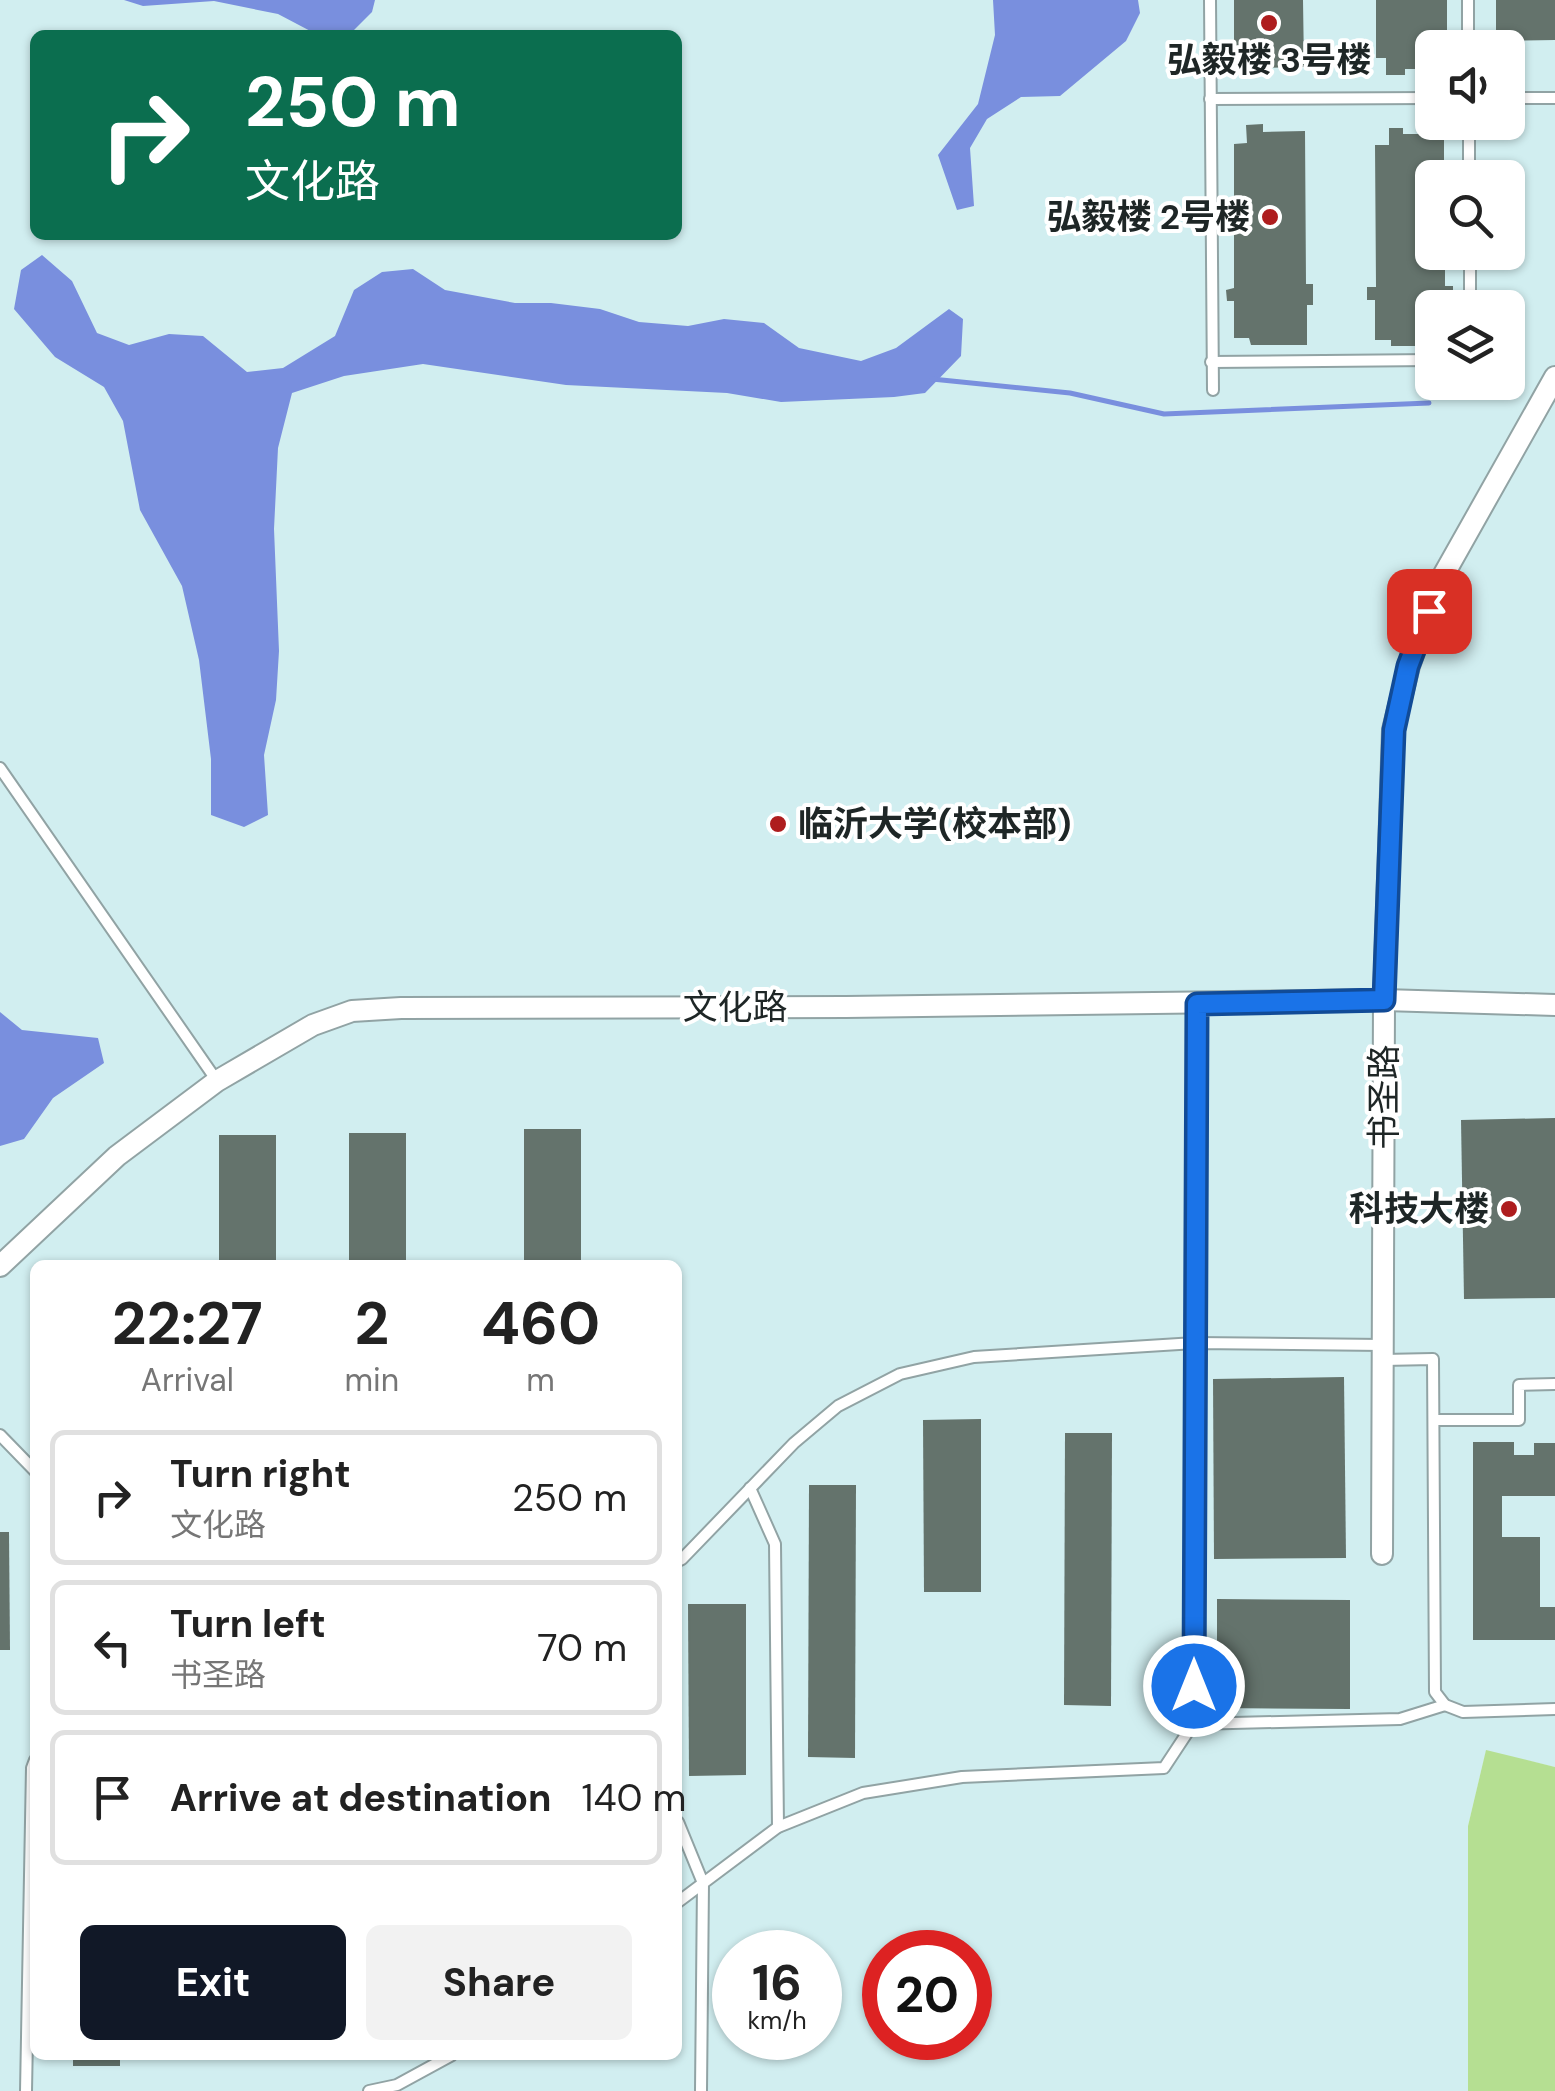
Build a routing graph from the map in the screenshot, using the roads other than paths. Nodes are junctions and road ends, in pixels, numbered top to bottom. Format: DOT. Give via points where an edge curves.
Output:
graph roads {
  1 [pos="1210,0"];
  2 [pos="1468,0"];
  3 [pos="1468,30"];
  4 [pos="1415,98"];
  5 [pos="1525,98"];
  6 [pos="1555,98"];
  7 [pos="1210,99"];
  8 [pos="1415,360"];
  9 [pos="1211,362"];
  10 [pos="1555,377"];
  11 [pos="1213,390"];
  12 [pos="0,768"];
  13 [pos="1384,1000"];
  14 [pos="1197,1004"];
  15 [pos="1555,1005"];
  16 [pos="217,1082"];
  17 [pos="0,1266"];
  18 [pos="1196,1344"];
  19 [pos="1383,1353"];
  20 [pos="1555,1384"];
  21 [pos="1434,1420"];
  22 [pos="0,1435"];
  23 [pos="30,1467"];
  24 [pos="750,1488"];
  25 [pos="1382,1554"];
  26 [pos="682,1560"];
  27 [pos="1444,1706"];
  28 [pos="1555,1709"];
  29 [pos="1193,1724"];
  30 [pos="778,1827"];
  31 [pos="682,1832"];
  32 [pos="30,1876"];
  33 [pos="702,1883"];
  34 [pos="682,1899"];
  35 [pos="443,2060"];
  36 [pos="26,2091"];
  37 [pos="369,2091"];
  38 [pos="701,2091"];
  1 -- 7 [label="lane"];
  2 -- 3 [label="lane"];
  4 -- 7 [label="lane"];
  5 -- 6 [label="lane"];
  7 -- 9 [label="lane"];
  8 -- 9 [label="lane"];
  9 -- 11 [label="lane"];
  10 -- 13 [label="street, 书圣路" via="1439,583 1408,666 1394,730"];
  12 -- 16 [label="lane"];
  13 -- 14 [label="street, 文化路"];
  13 -- 15 [label="street, 文化路"];
  13 -- 19 [label="street, 书圣路"];
  14 -- 16 [label="street, 文化路" via="401,1008 352,1012 313,1025"];
  14 -- 18 [label="lane"];
  16 -- 17 [label="street, 文化路" via="117,1156"];
  18 -- 19 [label="lane"];
  18 -- 24 [label="lane" via="974,1356 900,1374 838,1406"];
  18 -- 29 [label="lane"];
  19 -- 21 [label="lane" via="1434,1358"];
  19 -- 25 [label="street, 书圣路"];
  20 -- 21 [label="lane" via="1519,1384 1519,1420"];
  21 -- 27 [label="lane" via="1435,1692"];
  22 -- 23 [label="lane"];
  24 -- 26 [label="lane"];
  24 -- 30 [label="lane" via="776,1544"];
  27 -- 28 [label="lane" via="1463,1712"];
  27 -- 29 [label="lane" via="1400,1718"];
  29 -- 30 [label="lane" via="1164,1768 946,1780 864,1793"];
  30 -- 33 [label="lane"];
  31 -- 33 [label="lane"];
  32 -- 36 [label="lane"];
  33 -- 34 [label="lane"];
  33 -- 38 [label="lane"];
  35 -- 37 [label="lane" via="397,2085"];
}
